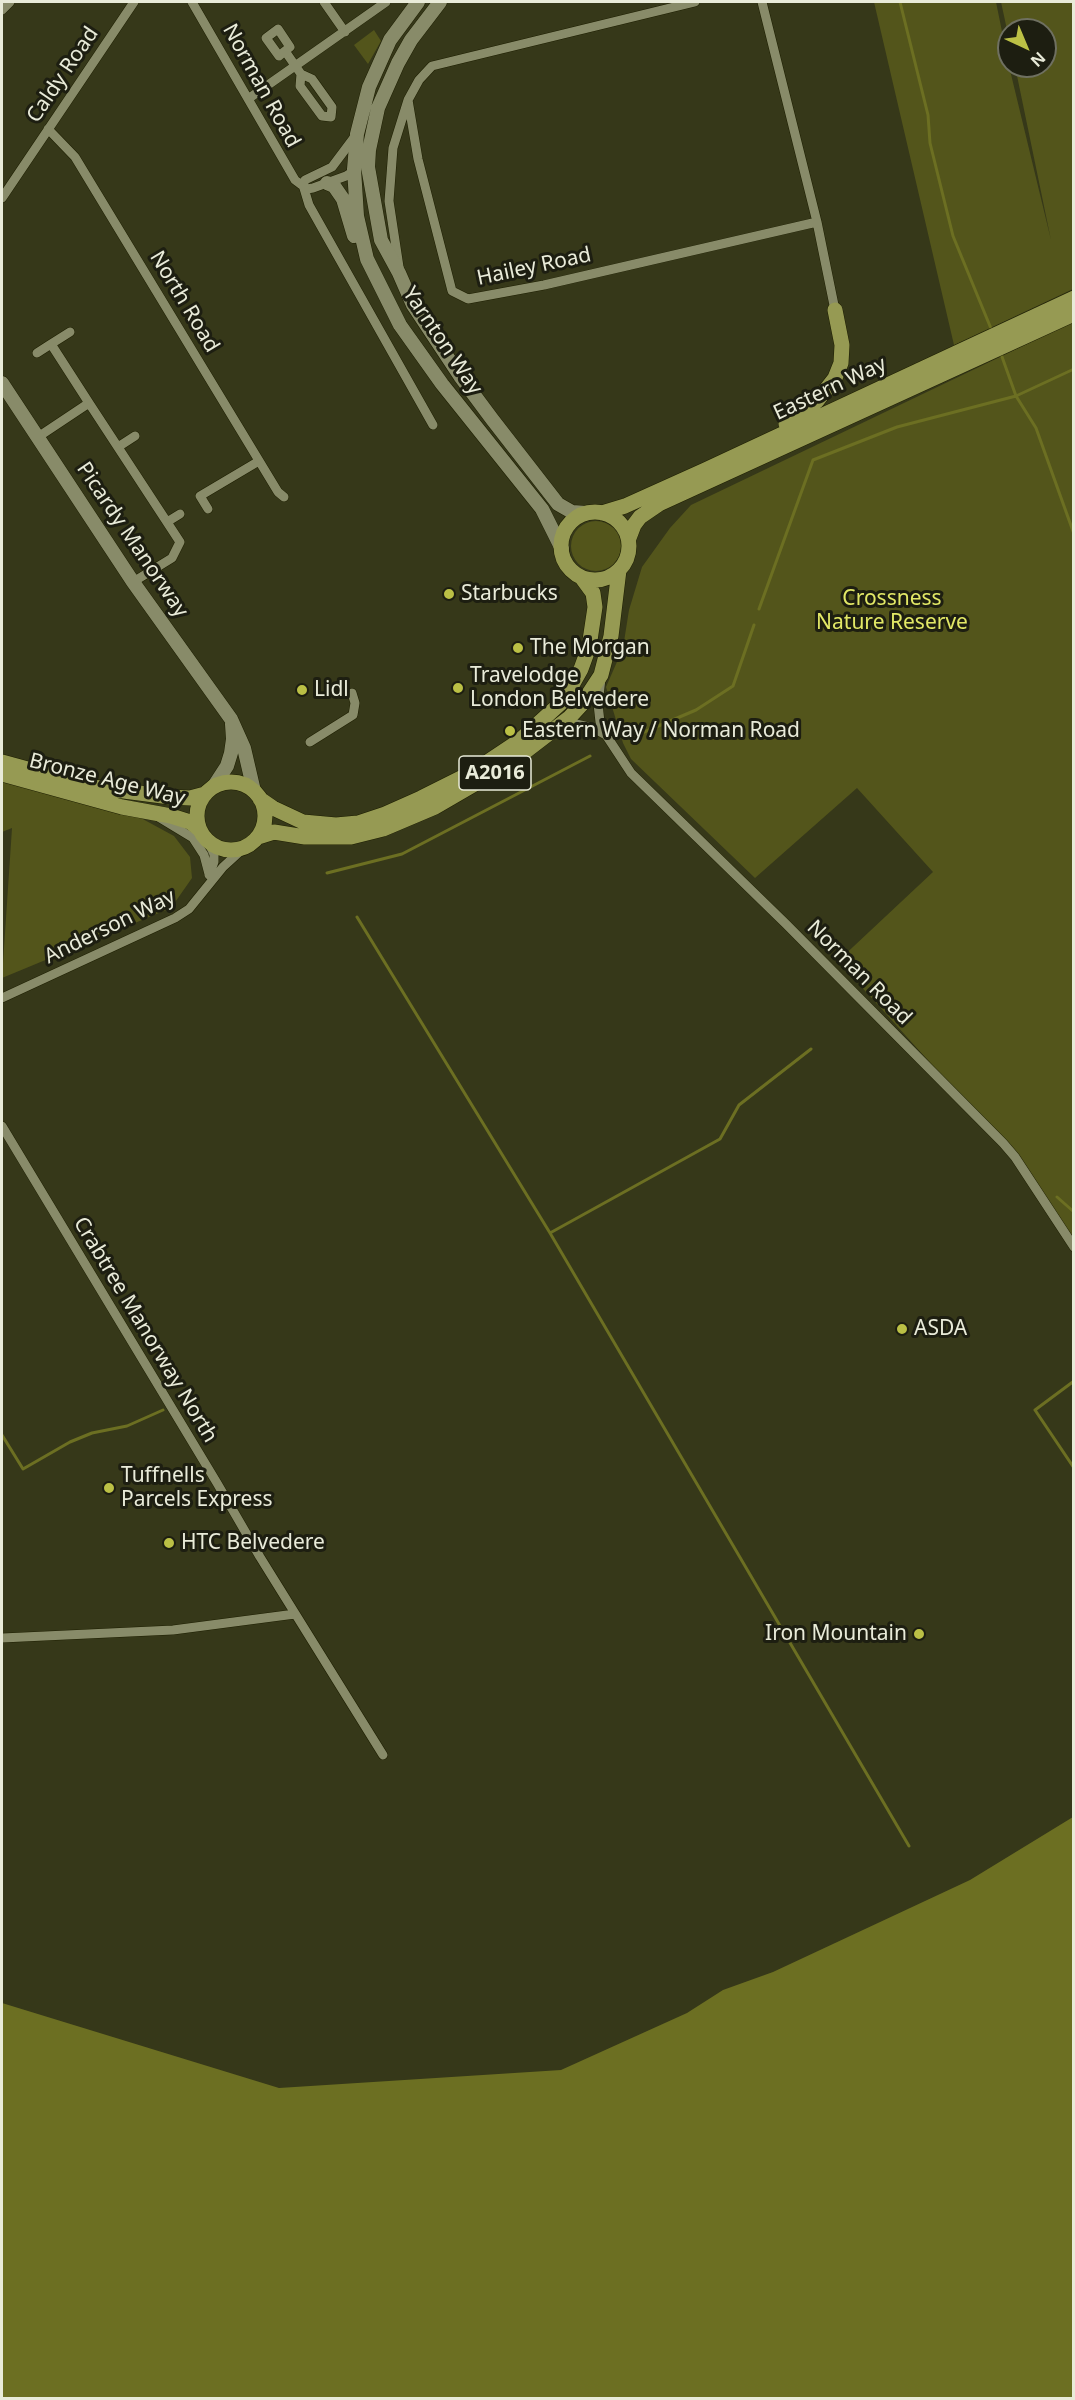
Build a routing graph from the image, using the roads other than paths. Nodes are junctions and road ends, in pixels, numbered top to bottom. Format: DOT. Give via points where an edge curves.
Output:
graph roads {
  1 [pos="10,2"];
  2 [pos="134,2"];
  3 [pos="192,2"];
  4 [pos="324,2"];
  5 [pos="386,2"];
  6 [pos="418,2"];
  7 [pos="440,2"];
  8 [pos="695,2"];
  9 [pos="762,2"];
  10 [pos="2,10"];
  11 [pos="345,32"];
  12 [pos="285,51"];
  13 [pos="298,70"];
  14 [pos="248,99"];
  15 [pos="408,100"];
  16 [pos="48,129"];
  17 [pos="357,134"];
  18 [pos="332,167"];
  19 [pos="361,168"];
  20 [pos="327,183"];
  21 [pos="303,185"];
  22 [pos="2,198"];
  23 [pos="817,222"];
  24 [pos="367,259"];
  25 [pos="399,273"];
  26 [pos="1074,298"];
  27 [pos="835,310"];
  28 [pos="1074,314"];
  29 [pos="70,332"];
  30 [pos="1010,336"];
  31 [pos="51,344"];
  32 [pos="982,349"];
  33 [pos="37,353"];
  34 [pos="2,383"];
  35 [pos="89,403"];
  36 [pos="432,422"];
  37 [pos="38,436"];
  38 [pos="135,436"];
  39 [pos="118,447"];
  40 [pos="259,461"];
  41 [pos="705,470"];
  42 [pos="285,497"];
  43 [pos="208,509"];
  44 [pos="594,513"];
  45 [pos="180,514"];
  46 [pos="167,522"];
  47 [pos="629,538"];
  48 [pos="562,549"];
  49 [pos="619,570"];
  50 [pos="582,578"];
  51 [pos="133,582"];
  52 [pos="601,675"];
  53 [pos="352,693"];
  54 [pos="231,719"];
  55 [pos="554,730"];
  56 [pos="609,741"];
  57 [pos="310,742"];
  58 [pos="2,762"];
  59 [pos="2,774"];
  60 [pos="210,790"];
  61 [pos="257,795"];
  62 [pos="146,811"];
  63 [pos="204,835"];
  64 [pos="252,842"];
  65 [pos="209,874"];
  66 [pos="207,886"];
  67 [pos="2,998"];
  68 [pos="2,1126"];
  69 [pos="1074,1247"];
  70 [pos="295,1614"];
  71 [pos="2,1638"];
  72 [pos="383,1755"];
  1 -- 10 [label="street"];
  2 -- 16 [label="street, Caldy Road"];
  3 -- 14 [label="street, Norman Road"];
  4 -- 11 [label="street"];
  5 -- 11 [label="street"];
  6 -- 17 [label="street, Yarnton Way" via="390,40 369,87"];
  7 -- 19 [label="street, Yarnton Way" via="411,40 394,72 378,108"];
  8 -- 15 [label="street" via="432,66"];
  9 -- 23 [label="street"];
  11 -- 13 [label="street"];
  12 -- 13 [label="street"];
  13 -- 13 [label="street" via="300,86 322,116 331,117 332,107 312,79"];
  13 -- 14 [label="street"];
  14 -- 21 [label="street, Norman Road" via="290,174"];
  15 -- 23 [label="street, Hailey Road" via="418,159 452,291 468,299"];
  15 -- 25 [label="street" via="393,148 389,201"];
  16 -- 22 [label="street, Caldy Road"];
  16 -- 40 [label="street, North Road" via="75,157"];
  17 -- 18 [label="street"];
  17 -- 19 [label="street, Yarnton Way"];
  18 -- 19 [label="street"];
  18 -- 21 [label="street" via="305,180"];
  19 -- 20 [label="street"];
  19 -- 24 [label="street, Yarnton Way" via="357,216"];
  19 -- 25 [label="street, Yarnton Way" via="381,240"];
  20 -- 21 [label="street" via="307,189"];
  20 -- 24 [label="street" via="343,199 352,232"];
  21 -- 36 [label="street, Norman Road" via="309,205"];
  23 -- 27 [label="street"];
  24 -- 48 [label="street, Yarnton Way" via="400,325 442,384 538,502"];
  25 -- 44 [label="street, Yarnton Way" via="413,305 460,376 552,497 565,509"];
  26 -- 30 [label="main road, Eastern Way"];
  27 -- 41 [label="main road" via="843,345 841,363 826,391 792,420"];
  28 -- 30 [label="main road, Eastern Way"];
  29 -- 31 [label="street"];
  30 -- 32 [label="main road, Eastern Way"];
  31 -- 33 [label="street"];
  31 -- 35 [label="street"];
  32 -- 41 [label="main road, Eastern Way"];
  32 -- 47 [label="main road, Eastern Way" via="659,504 640,517"];
  34 -- 37 [label="street, Picardy Manorway"];
  35 -- 37 [label="street"];
  35 -- 39 [label="street"];
  37 -- 51 [label="street, Picardy Manorway"];
  38 -- 39 [label="street"];
  39 -- 46 [label="street"];
  40 -- 42 [label="street, North Road"];
  40 -- 43 [label="street" via="200,496"];
  41 -- 44 [label="main road, Eastern Way" via="625,506"];
  44 -- 47 [label="main road" via="617,520"];
  44 -- 48 [label="main road" via="576,518 568,527"];
  45 -- 46 [label="street"];
  46 -- 51 [label="street" via="180,542 172,558"];
  47 -- 49 [label="main road" via="628,556"];
  48 -- 50 [label="main road" via="569,568"];
  49 -- 50 [label="main road" via="602,580"];
  49 -- 52 [label="main road, A2016" via="611,636"];
  50 -- 61 [label="main road, A2016" via="595,607 581,669 563,700 519,741 471,773 385,814 358,822 303,822 273,808"];
  51 -- 54 [label="street, Picardy Manorway"];
  52 -- 55 [label="main road, A2016" via="582,704"];
  52 -- 56 [label="street, Norman Road" via="599,711"];
  53 -- 57 [label="street" via="353,715"];
  54 -- 60 [label="street" via="231,753"];
  54 -- 61 [label="street, Picardy Manorway" via="240,733"];
  55 -- 56 [label="street" via="576,724 593,728"];
  55 -- 64 [label="main road, A2016" via="471,788 383,829 351,837 274,832"];
  56 -- 69 [label="street, Norman Road" via="647,791 786,924 1015,1156"];
  58 -- 60 [label="main road, Bronze Age Way" via="93,787 190,798"];
  59 -- 62 [label="main road, Bronze Age Way"];
  60 -- 61 [label="main road" via="226,782 238,783"];
  60 -- 63 [label="main road" via="197,812"];
  61 -- 64 [label="main road" via="266,811 266,822"];
  62 -- 63 [label="main road, Bronze Age Way" via="180,819"];
  62 -- 65 [label="street" via="193,838 204,855"];
  63 -- 64 [label="main road" via="224,849"];
  63 -- 65 [label="street" via="214,854"];
  64 -- 66 [label="street, Anderson Way"];
  65 -- 66 [label="street"];
  66 -- 67 [label="street, Anderson Way" via="189,909 169,921"];
  68 -- 70 [label="street, Crabtree Manorway North"];
  70 -- 71 [label="street" via="172,1630"];
  70 -- 72 [label="street, Crabtree Manorway North"];
}
